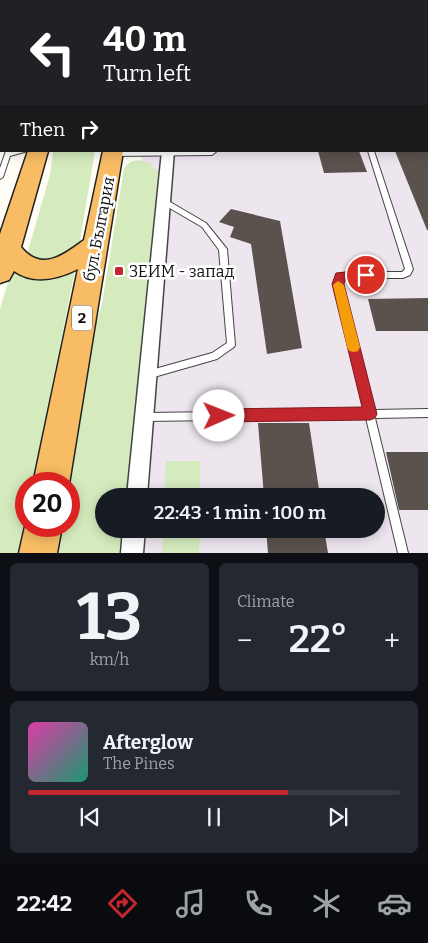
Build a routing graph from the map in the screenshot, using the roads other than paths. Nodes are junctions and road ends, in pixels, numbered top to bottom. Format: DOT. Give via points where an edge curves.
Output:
graph roads {
  1 [pos="38,152"];
  2 [pos="168,152"];
  3 [pos="213,152"];
  4 [pos="371,152"];
  5 [pos="8,153"];
  6 [pos="113,153"];
  7 [pos="0,177"];
  8 [pos="163,201"];
  9 [pos="96,244"];
  10 [pos="8,249"];
  11 [pos="0,273"];
  12 [pos="148,375"];
  13 [pos="428,413"];
  14 [pos="370,414"];
  15 [pos="144,417"];
  16 [pos="53,472"];
  17 [pos="138,488"];
  18 [pos="42,537"];
  19 [pos="133,538"];
  20 [pos="38,553"];
  21 [pos="132,553"];
  22 [pos="403,553"];
  1 -- 10 [label="highway"];
  2 -- 3 [label="lane"];
  2 -- 6 [label="lane"];
  2 -- 8 [label="street"];
  4 -- 14 [label="lane" via="409,269 403,275 340,276 338,284"];
  5 -- 7 [label="lane"];
  6 -- 9 [label="highway, бул. България / 2"];
  8 -- 12 [label="street"];
  8 -- 12 [label="lane" via="204,225 223,249 231,345 214,356"];
  9 -- 10 [label="highway" via="81,258 67,265 39,270 20,264"];
  9 -- 16 [label="highway, бул. България / 2"];
  10 -- 11 [label="highway"];
  12 -- 15 [label="street"];
  13 -- 14 [label="lane"];
  14 -- 15 [label="lane"];
  14 -- 22 [label="lane"];
  15 -- 17 [label="street"];
  18 -- 20 [label="highway"];
  19 -- 21 [label="street"];
}
